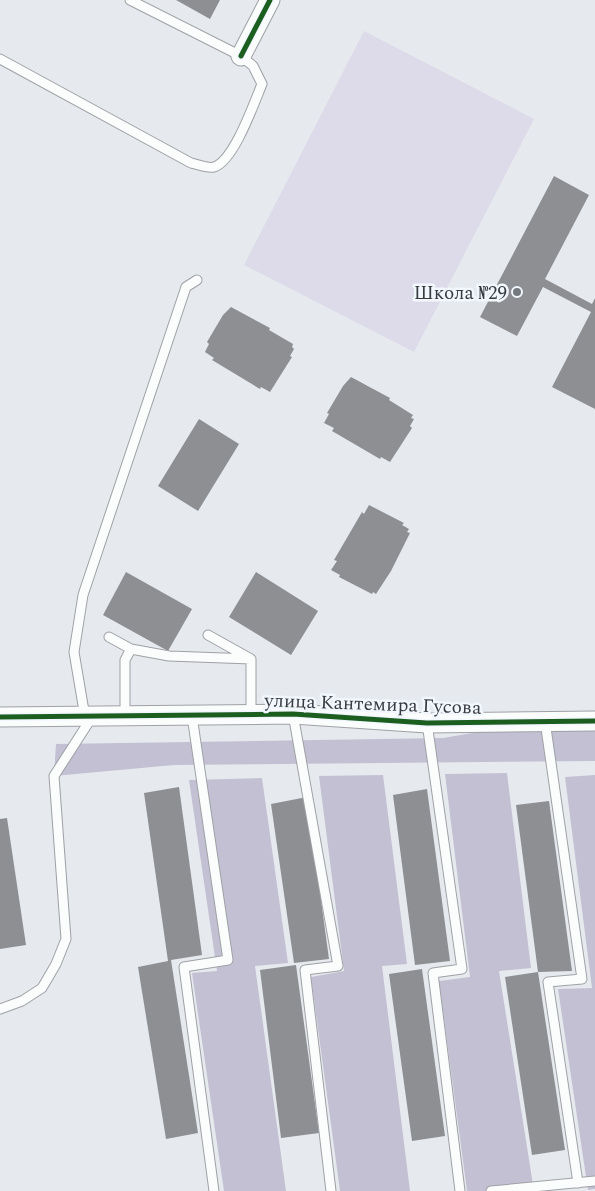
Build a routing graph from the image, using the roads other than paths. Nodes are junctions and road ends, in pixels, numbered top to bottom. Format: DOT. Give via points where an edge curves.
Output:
graph roads {
  1 [pos="130,0"];
  2 [pos="270,0"];
  3 [pos="241,56"];
  4 [pos="0,59"];
  5 [pos="197,280"];
  6 [pos="208,635"];
  7 [pos="109,637"];
  8 [pos="130,649"];
  9 [pos="251,659"];
  10 [pos="293,714"];
  11 [pos="251,715"];
  12 [pos="125,716"];
  13 [pos="192,716"];
  14 [pos="0,717"];
  15 [pos="88,717"];
  16 [pos="545,721"];
  17 [pos="595,721"];
  18 [pos="427,723"];
  19 [pos="0,1009"];
  20 [pos="595,1181"];
  21 [pos="578,1182"];
  22 [pos="214,1191"];
  23 [pos="332,1191"];
  24 [pos="460,1191"];
  25 [pos="491,1191"];
  1 -- 3 [label="lane"];
  2 -- 3 [label="street"];
  3 -- 4 [label="lane" via="253,66 262,84 250,115 224,161 212,168 191,163"];
  5 -- 15 [label="lane" via="186,287 83,595 74,652"];
  6 -- 9 [label="lane"];
  7 -- 8 [label="lane"];
  8 -- 9 [label="lane" via="169,656"];
  8 -- 12 [label="lane" via="125,660"];
  9 -- 11 [label="lane"];
  10 -- 11 [label="street, улица Кантемира Гусова"];
  10 -- 18 [label="street, улица Кантемира Гусова"];
  10 -- 23 [label="lane" via="338,966 305,970"];
  11 -- 13 [label="street, улица Кантемира Гусова"];
  12 -- 13 [label="street, улица Кантемира Гусова"];
  12 -- 15 [label="street, улица Кантемира Гусова"];
  13 -- 22 [label="lane" via="228,960 184,967"];
  14 -- 15 [label="street, улица Кантемира Гусова"];
  15 -- 19 [label="lane" via="54,776 66,939 42,988 22,1001"];
  16 -- 17 [label="street, улица Кантемира Гусова"];
  16 -- 18 [label="street, улица Кантемира Гусова"];
  16 -- 21 [label="lane" via="582,979 548,982"];
  18 -- 24 [label="lane" via="462,969 433,973"];
  20 -- 21 [label="lane"];
  21 -- 25 [label="lane"];
}
